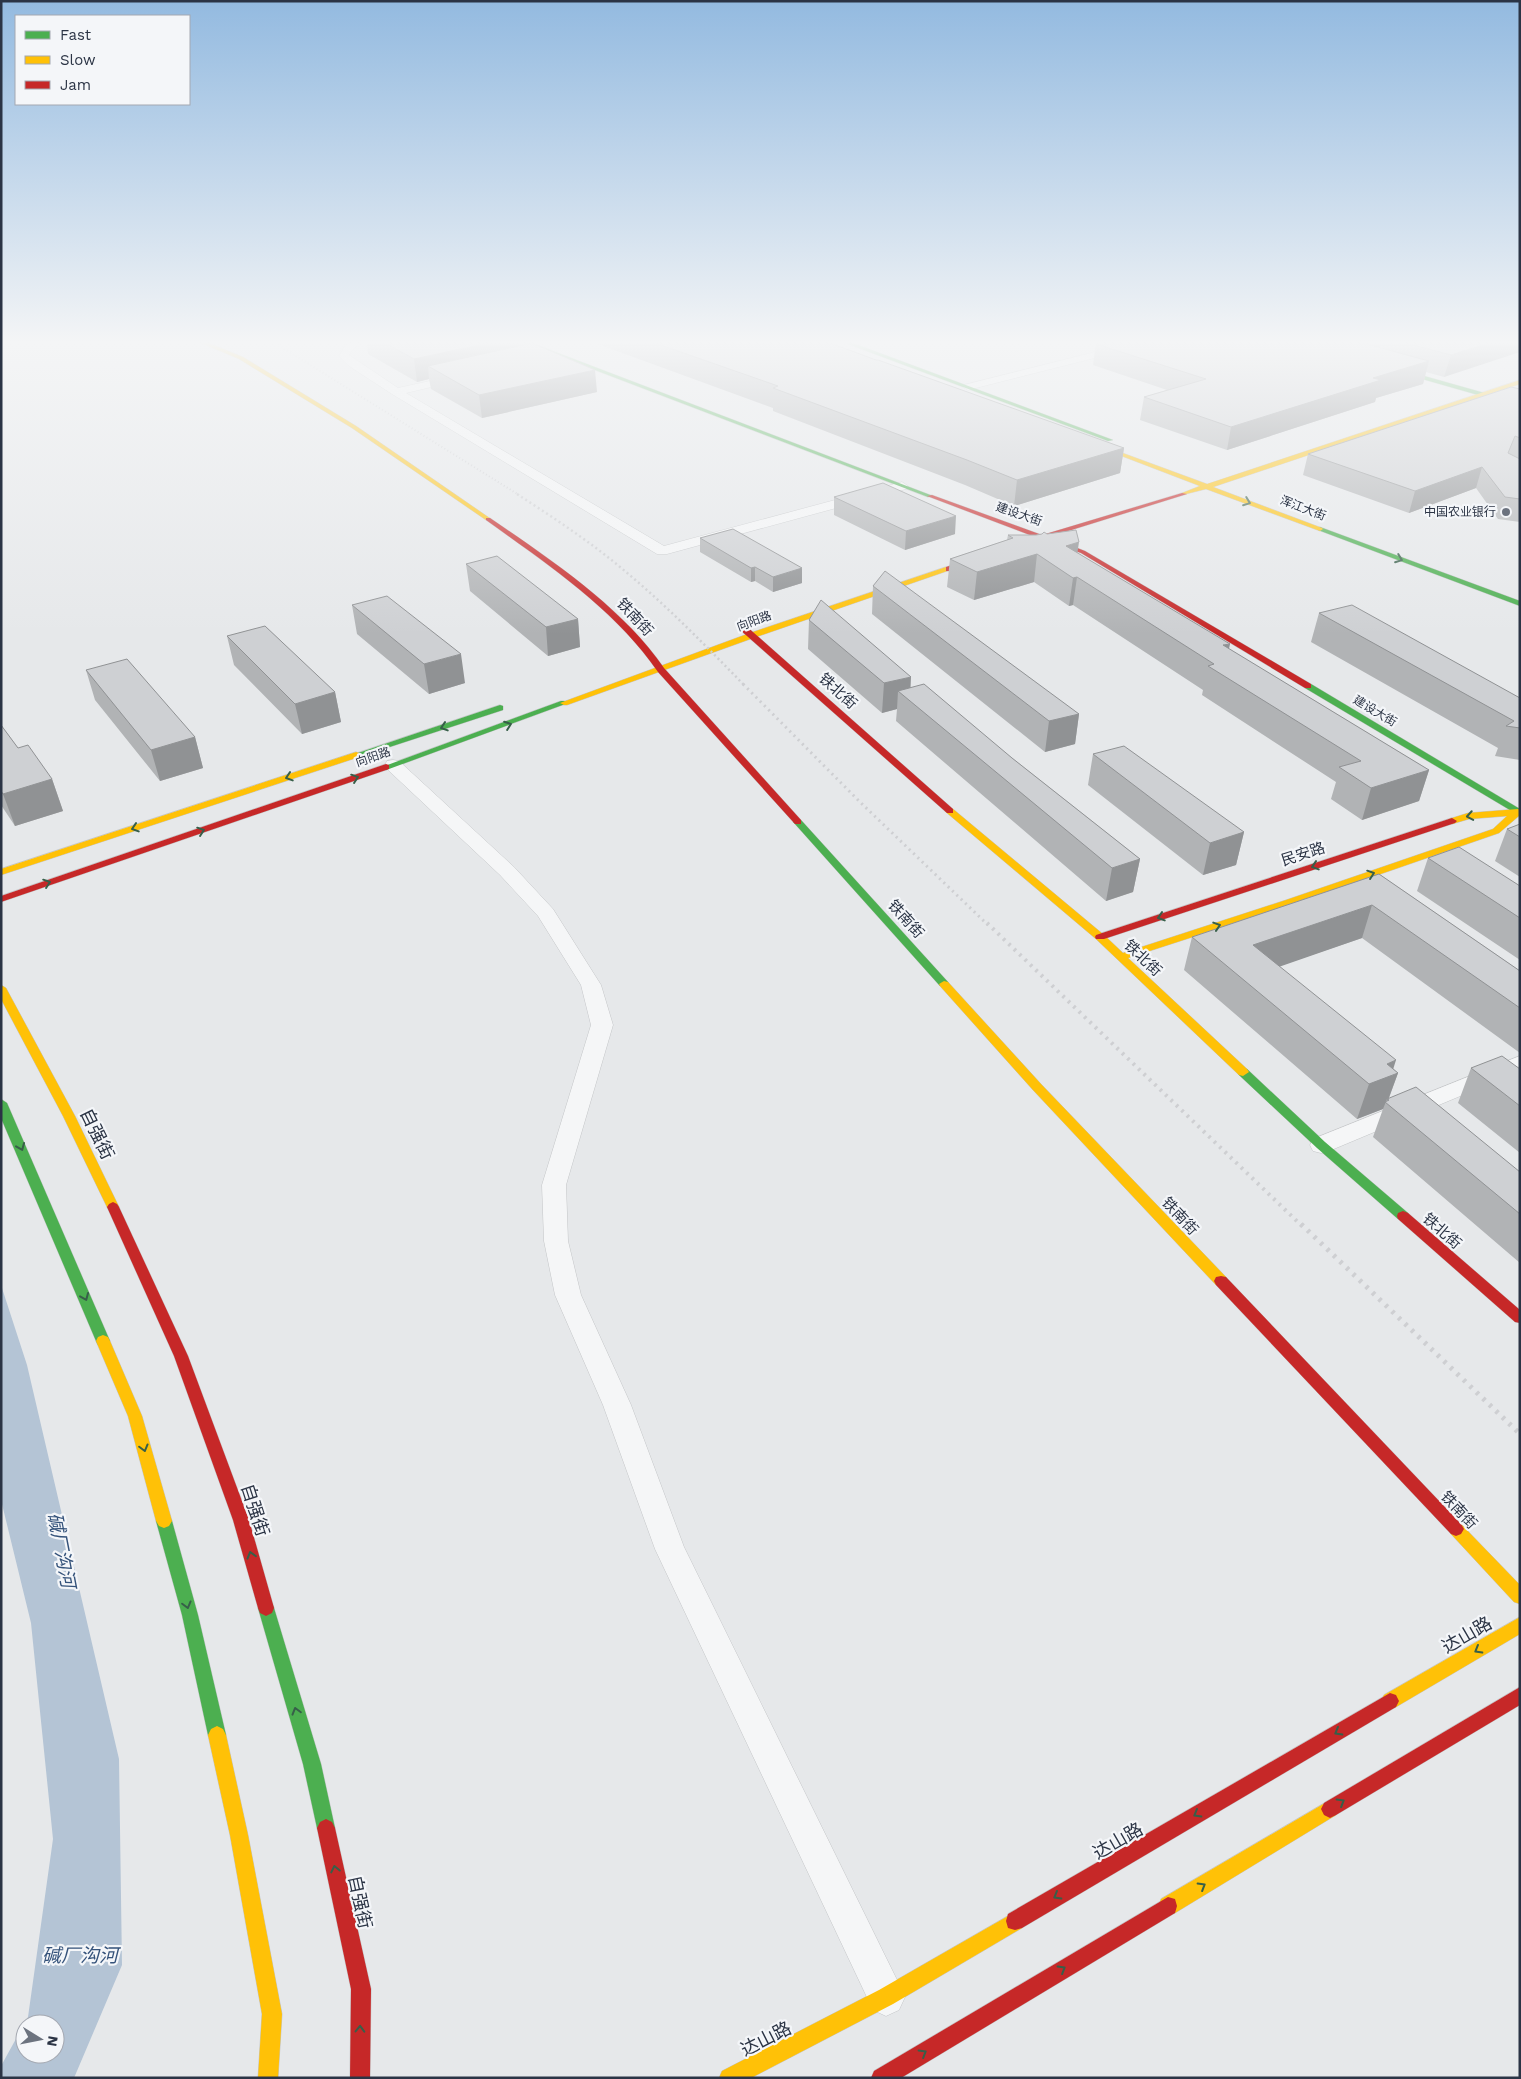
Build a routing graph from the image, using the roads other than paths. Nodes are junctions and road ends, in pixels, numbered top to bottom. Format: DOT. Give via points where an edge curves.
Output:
graph roads {
  1 [pos="373,440"];
  2 [pos="476,440"];
  3 [pos="781,440"];
  4 [pos="1084,440"];
  5 [pos="1102,440"];
  6 [pos="1319,440"];
  7 [pos="1348,440"];
  8 [pos="1191,480"];
  9 [pos="1205,481"];
  10 [pos="1224,482"];
  11 [pos="902,486"];
  12 [pos="1022,531"];
  13 [pos="1005,537"];
  14 [pos="1042,537"];
  15 [pos="1464,570"];
  16 [pos="1520,604"];
  17 [pos="741,626"];
  18 [pos="753,635"];
  19 [pos="662,670"];
  20 [pos="511,704"];
  21 [pos="393,765"];
  22 [pos="1519,813"];
  23 [pos="1,872"];
  24 [pos="1,899"];
  25 [pos="1100,937"];
  26 [pos="1120,957"];
  27 [pos="1,988"];
  28 [pos="1520,1063"];
  29 [pos="1,1103"];
  30 [pos="1321,1145"];
  31 [pos="1520,1318"];
  32 [pos="1520,1597"];
  33 [pos="1520,1625"];
  34 [pos="1520,1695"];
  35 [pos="886,1997"];
  36 [pos="268,2078"];
  37 [pos="360,2078"];
  38 [pos="729,2078"];
  39 [pos="881,2078"];
  1 -- 19 [label="main road, 铁南街" via="532,550 601,603"];
  2 -- 11 [label="street" via="662,551"];
  3 -- 11 [label="main road, 建设大街"];
  4 -- 8 [label="main road"];
  5 -- 9 [label="main road, 浑江大街"];
  6 -- 9 [label="main road, 向阳路"];
  7 -- 10 [label="main road"];
  8 -- 9 [label="main road, 向阳路"];
  8 -- 12 [label="main road, 向阳路"];
  9 -- 10 [label="main road, 浑江大街"];
  9 -- 14 [label="main road, 向阳路"];
  9 -- 16 [label="main road, 浑江大街, one-way"];
  10 -- 15 [label="main road, 浑江大街"];
  11 -- 12 [label="main road, 建设大街"];
  12 -- 13 [label="main road, 向阳路"];
  12 -- 14 [label="main road, 建设大街"];
  14 -- 18 [label="main road, 向阳路"];
  14 -- 22 [label="main road, 建设大街" via="1083,552"];
  17 -- 18 [label="main road, 铁北街"];
  18 -- 19 [label="main road, 向阳路"];
  18 -- 25 [label="main road, 铁北街" via="936,798"];
  21 -- 19 [label="main road, 向阳路, one-way"];
  19 -- 32 [label="main road, 铁南街" via="1037,1087"];
  20 -- 23 [label="main road, 向阳路, one-way"];
  24 -- 21 [label="main road, 向阳路, one-way"];
  21 -- 35 [label="street" via="507,871 546,913 591,985 602,1025 554,1185 556,1241 568,1295 617,1405 670,1549"];
  22 -- 25 [label="main road, 民安路, one-way" via="1468,816"];
  26 -- 22 [label="main road, one-way" via="1496,831"];
  25 -- 26 [label="main road, 铁北街"];
  26 -- 30 [label="main road, 铁北街"];
  37 -- 27 [label="main road, 自强街, one-way" via="361,1989 312,1764 241,1520 181,1356 137,1258 69,1116"];
  28 -- 30 [label="street"];
  29 -- 36 [label="main road, one-way" via="134,1416 190,1615 239,1835 272,2014"];
  30 -- 31 [label="main road, 铁北街"];
  33 -- 35 [label="main road, 达山路, one-way"];
  39 -- 34 [label="main road, one-way"];
  35 -- 38 [label="main road, 达山路"];
}
